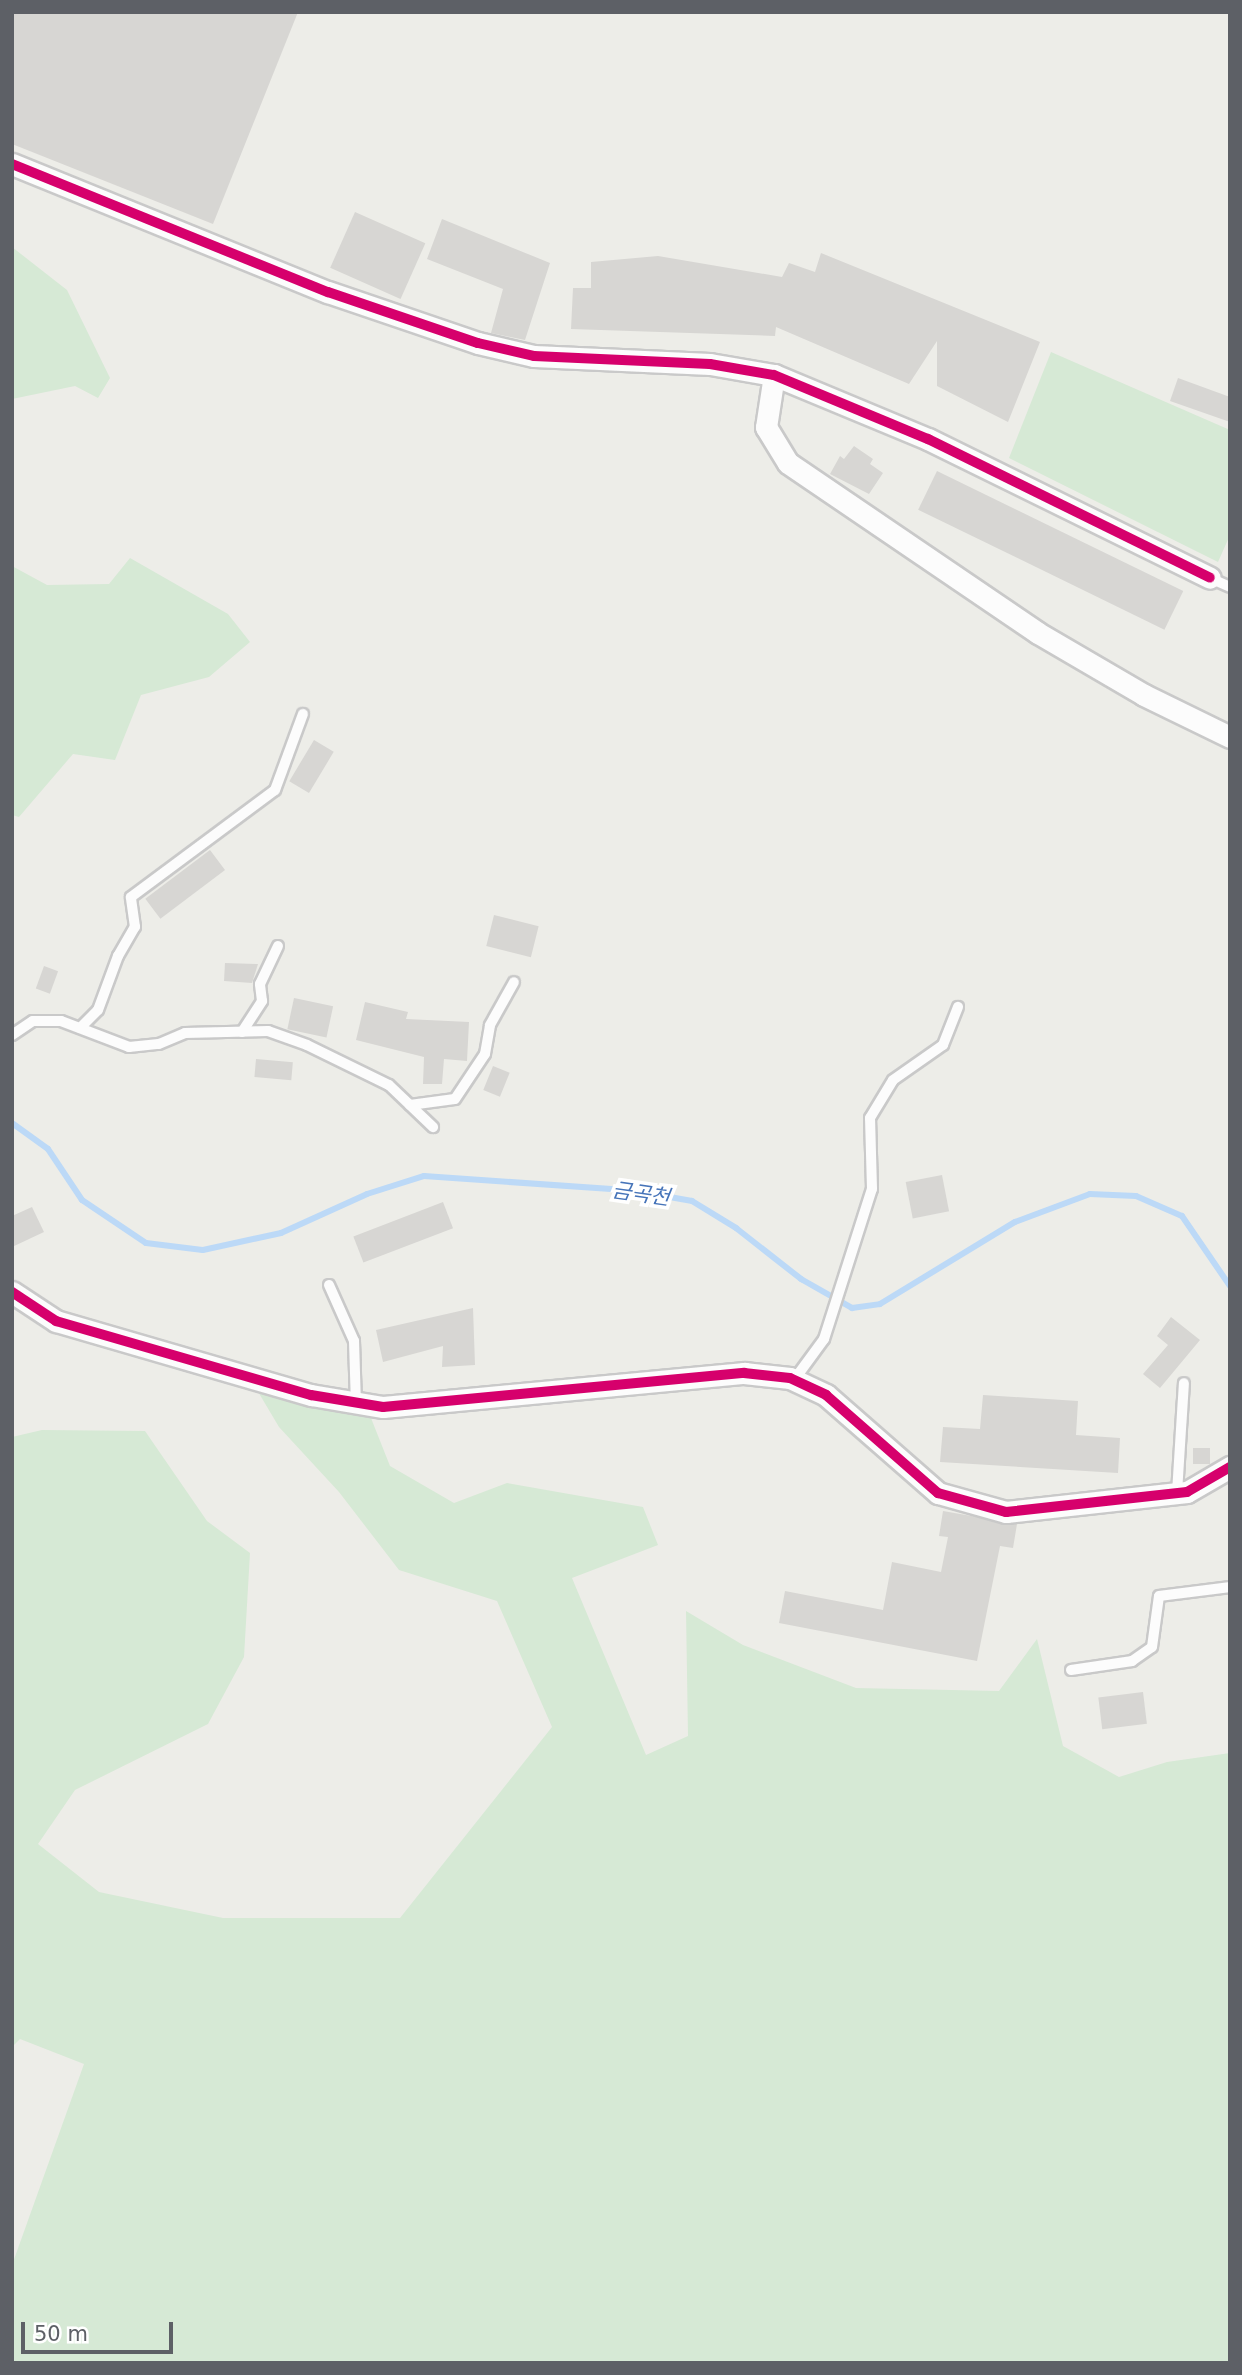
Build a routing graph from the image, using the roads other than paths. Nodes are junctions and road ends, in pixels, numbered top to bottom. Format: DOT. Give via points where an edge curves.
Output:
graph roads {
  1 [pos="12,163"];
  2 [pos="774,375"];
  3 [pos="799,385"];
  4 [pos="766,412"];
  5 [pos="1210,578"];
  6 [pos="1230,587"];
  7 [pos="303,714"];
  8 [pos="1230,737"];
  9 [pos="278,946"];
  10 [pos="514,982"];
  11 [pos="958,1007"];
  12 [pos="80,1028"];
  13 [pos="242,1032"];
  14 [pos="12,1035"];
  15 [pos="410,1105"];
  16 [pos="433,1127"];
  17 [pos="329,1285"];
  18 [pos="12,1292"];
  19 [pos="794,1380"];
  20 [pos="1184,1384"];
  21 [pos="356,1403"];
  22 [pos="1230,1467"];
  23 [pos="1177,1493"];
  24 [pos="1230,1587"];
  25 [pos="1071,1670"];
  1 -- 2 [label="street" via="328,292 478,343 534,356 710,364"];
  2 -- 3 [label="street"];
  2 -- 4 [label="street"];
  3 -- 4 [label="lane" via="781,392"];
  3 -- 5 [label="street" via="928,439"];
  4 -- 8 [label="street" via="766,427 788,463 831,495 1038,633 1144,695"];
  5 -- 6 [label="lane"];
  7 -- 12 [label="lane" via="275,790 131,897 135,928 118,956 98,1010"];
  9 -- 13 [label="lane" via="260,984 262,1001"];
  10 -- 15 [label="lane" via="490,1025 485,1054 456,1099"];
  11 -- 19 [label="lane" via="943,1045 893,1080 870,1118 872,1189 851,1263 824,1339"];
  12 -- 13 [label="lane" via="129,1047 159,1044 185,1033"];
  12 -- 14 [label="lane" via="61,1021 33,1021"];
  13 -- 15 [label="lane" via="268,1031 307,1045 388,1085"];
  15 -- 16 [label="lane"];
  17 -- 21 [label="lane" via="354,1341"];
  18 -- 21 [label="street" via="56,1321 311,1395"];
  19 -- 21 [label="street" via="744,1373 383,1407"];
  19 -- 23 [label="street" via="826,1395 938,1493 1006,1512"];
  20 -- 23 [label="lane"];
  22 -- 23 [label="street" via="1187,1492"];
  24 -- 25 [label="lane" via="1159,1596 1152,1647 1132,1661"];
}
